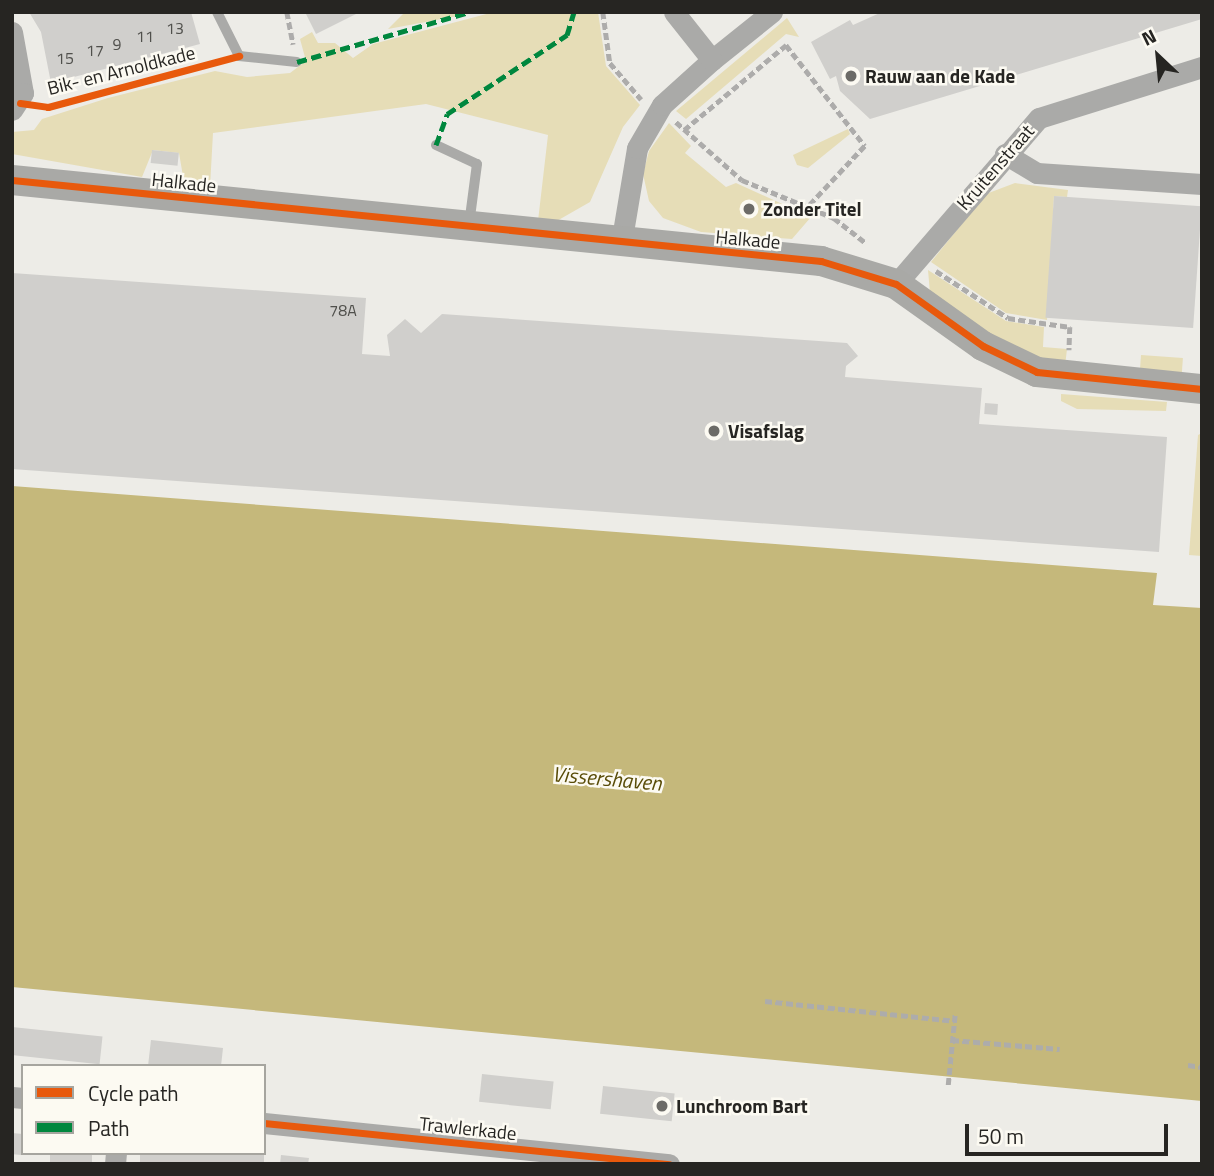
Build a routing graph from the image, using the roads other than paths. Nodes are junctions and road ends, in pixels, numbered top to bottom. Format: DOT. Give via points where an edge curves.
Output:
graph roads {
  1 [pos="217,12"];
  2 [pos="674,12"];
  3 [pos="772,12"];
  4 [pos="12,32"];
  5 [pos="712,60"];
  6 [pos="297,62"];
  7 [pos="1202,67"];
  8 [pos="16,106"];
  9 [pos="436,145"];
  10 [pos="1005,154"];
  11 [pos="12,180"];
  12 [pos="1202,184"];
  13 [pos="468,229"];
  14 [pos="621,244"];
  15 [pos="896,284"];
  16 [pos="1202,389"];
  17 [pos="266,1123"];
  18 [pos="568,1159"];
  19 [pos="669,1164"];
  1 -- 6 [label="lane" via="240,56"];
  2 -- 5 [label="street"];
  3 -- 5 [label="street"];
  4 -- 8 [label="street"];
  5 -- 14 [label="street" via="662,105 637,148"];
  7 -- 10 [label="street, Kruitenstraat" via="1039,118"];
  9 -- 13 [label="lane" via="477,164"];
  10 -- 12 [label="street" via="1037,173"];
  10 -- 15 [label="street, Kruitenstraat"];
  11 -- 13 [label="street, Halkade"];
  13 -- 14 [label="street, Halkade"];
  14 -- 15 [label="street, Halkade" via="821,261"];
  15 -- 16 [label="street, Halkade" via="984,346 1037,372"];
  17 -- 18 [label="street, Trawlerkade"];
  18 -- 19 [label="street, Trawlerkade"];
}
